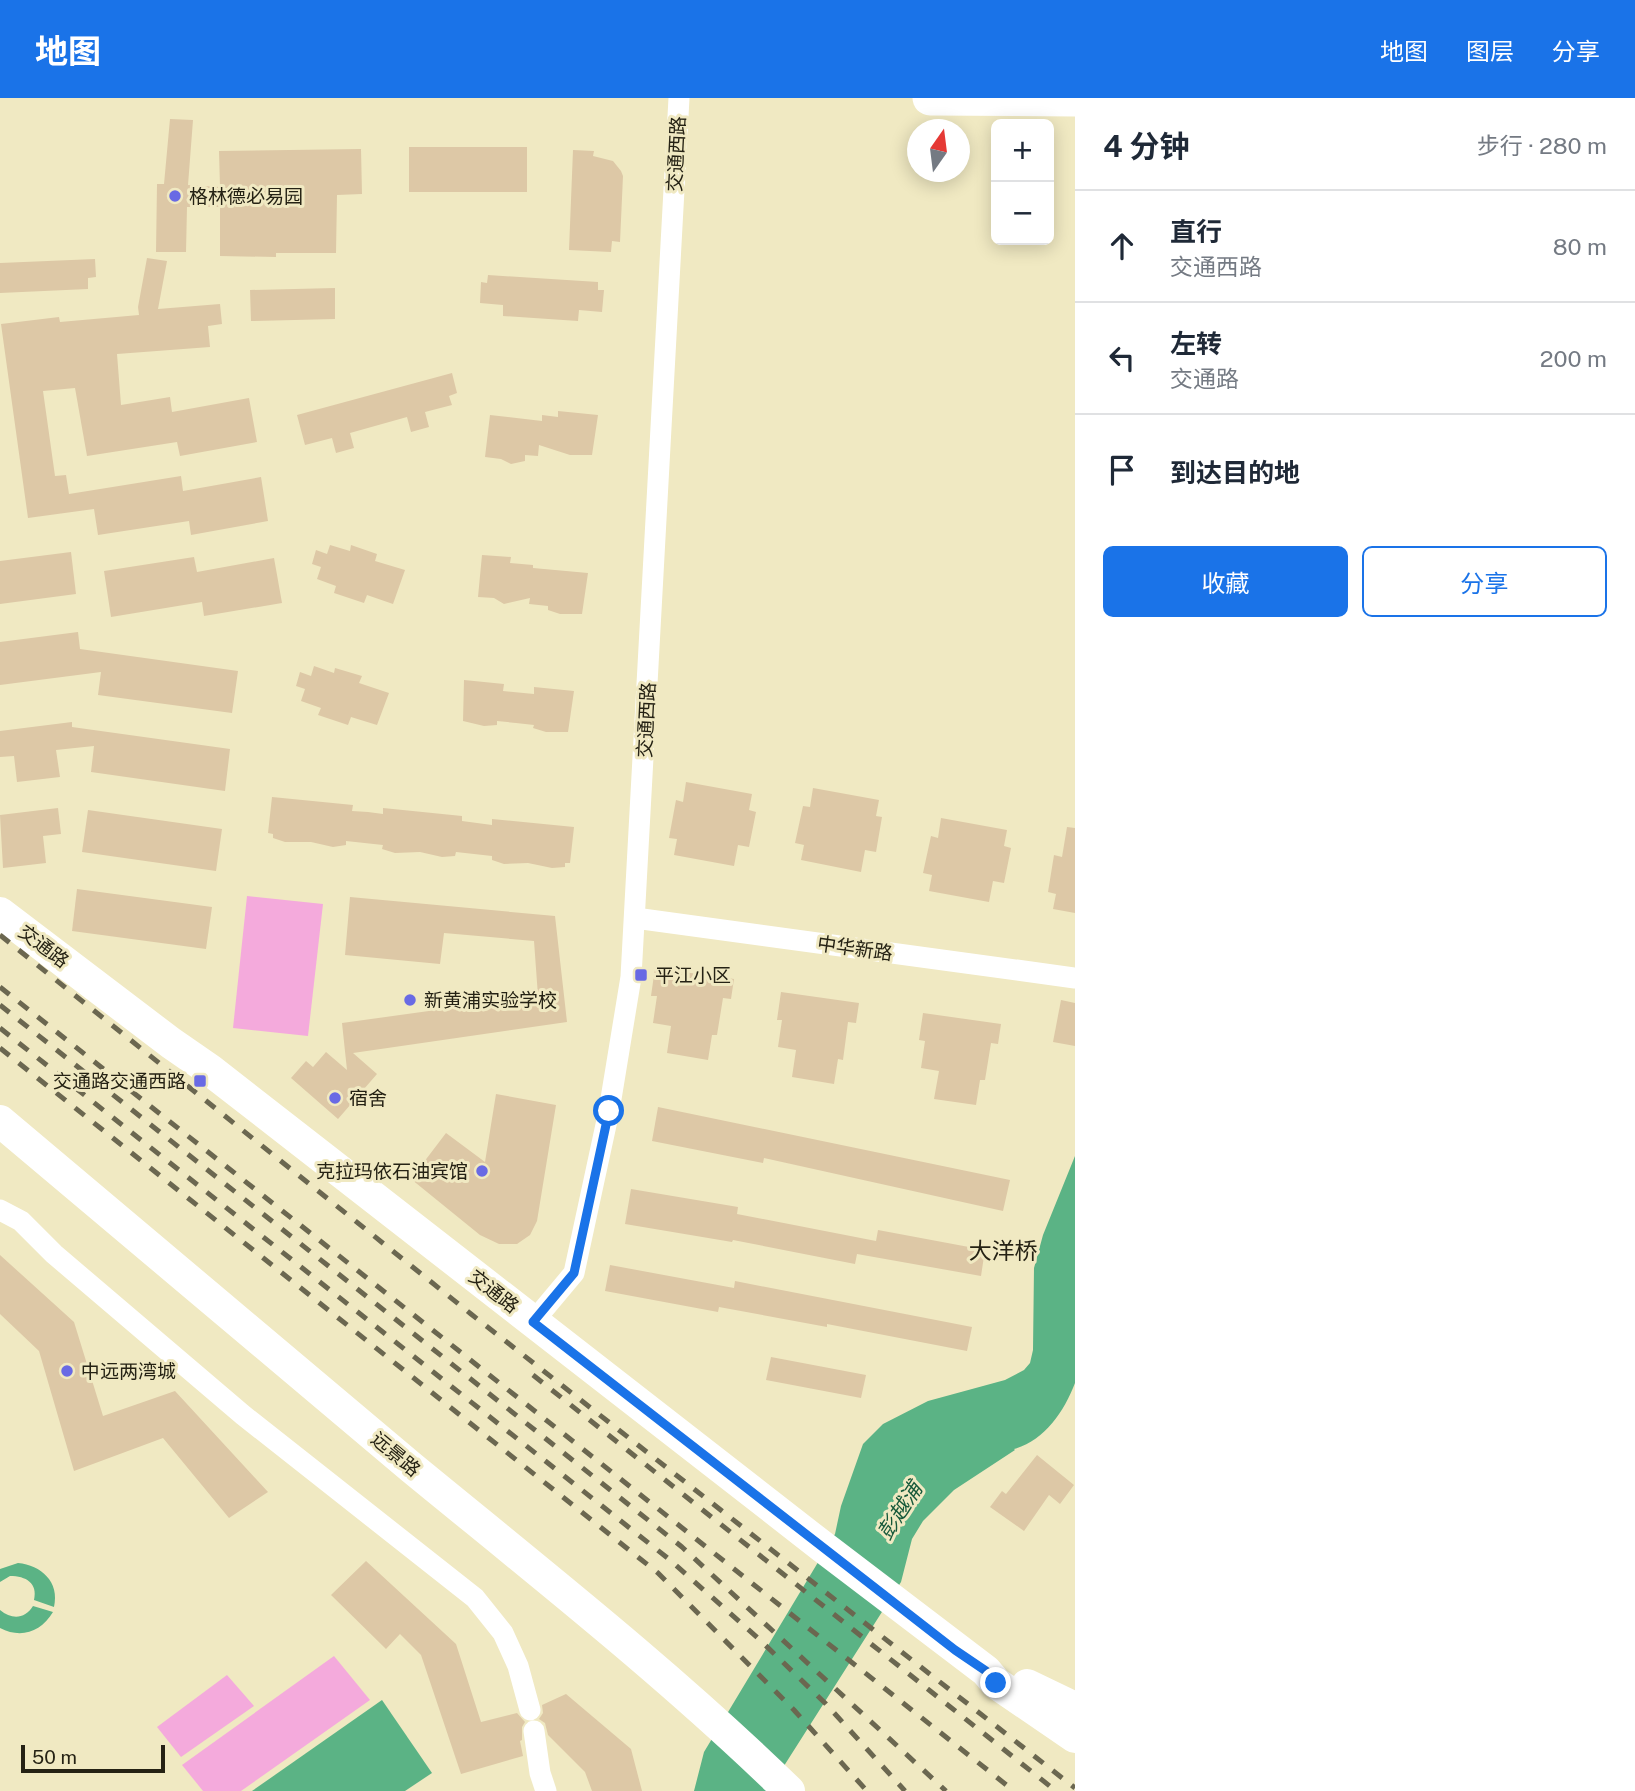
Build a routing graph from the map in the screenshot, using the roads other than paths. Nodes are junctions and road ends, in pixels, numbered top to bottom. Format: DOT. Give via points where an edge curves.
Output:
graph roads {
  1 [pos="679,98"];
  2 [pos="930,98"];
  3 [pos="1075,99"];
  4 [pos="0,913"];
  5 [pos="635,918"];
  6 [pos="1075,978"];
  7 [pos="0,1121"];
  8 [pos="0,1210"];
  9 [pos="533,1322"];
  10 [pos="986,1671"];
  11 [pos="1075,1708"];
  12 [pos="1075,1737"];
  13 [pos="784,1786"];
  14 [pos="546,1791"];
  1 -- 5 [label="street, 交通西路"];
  2 -- 3 [label="main road"];
  4 -- 9 [label="main road, 交通路"];
  5 -- 6 [label="street, 中华新路"];
  5 -- 9 [label="street, 交通西路" via="625,1019 574,1273"];
  7 -- 13 [label="main road, 远景路" via="615,1636"];
  8 -- 14 [label="street" via="21,1221 243,1415 475,1598 503,1633 518,1666"];
  9 -- 10 [label="main road, 交通路"];
  10 -- 11 [label="main road, 交通路" via="1003,1673"];
  10 -- 12 [label="main road, 交通路" via="996,1683"];
}
